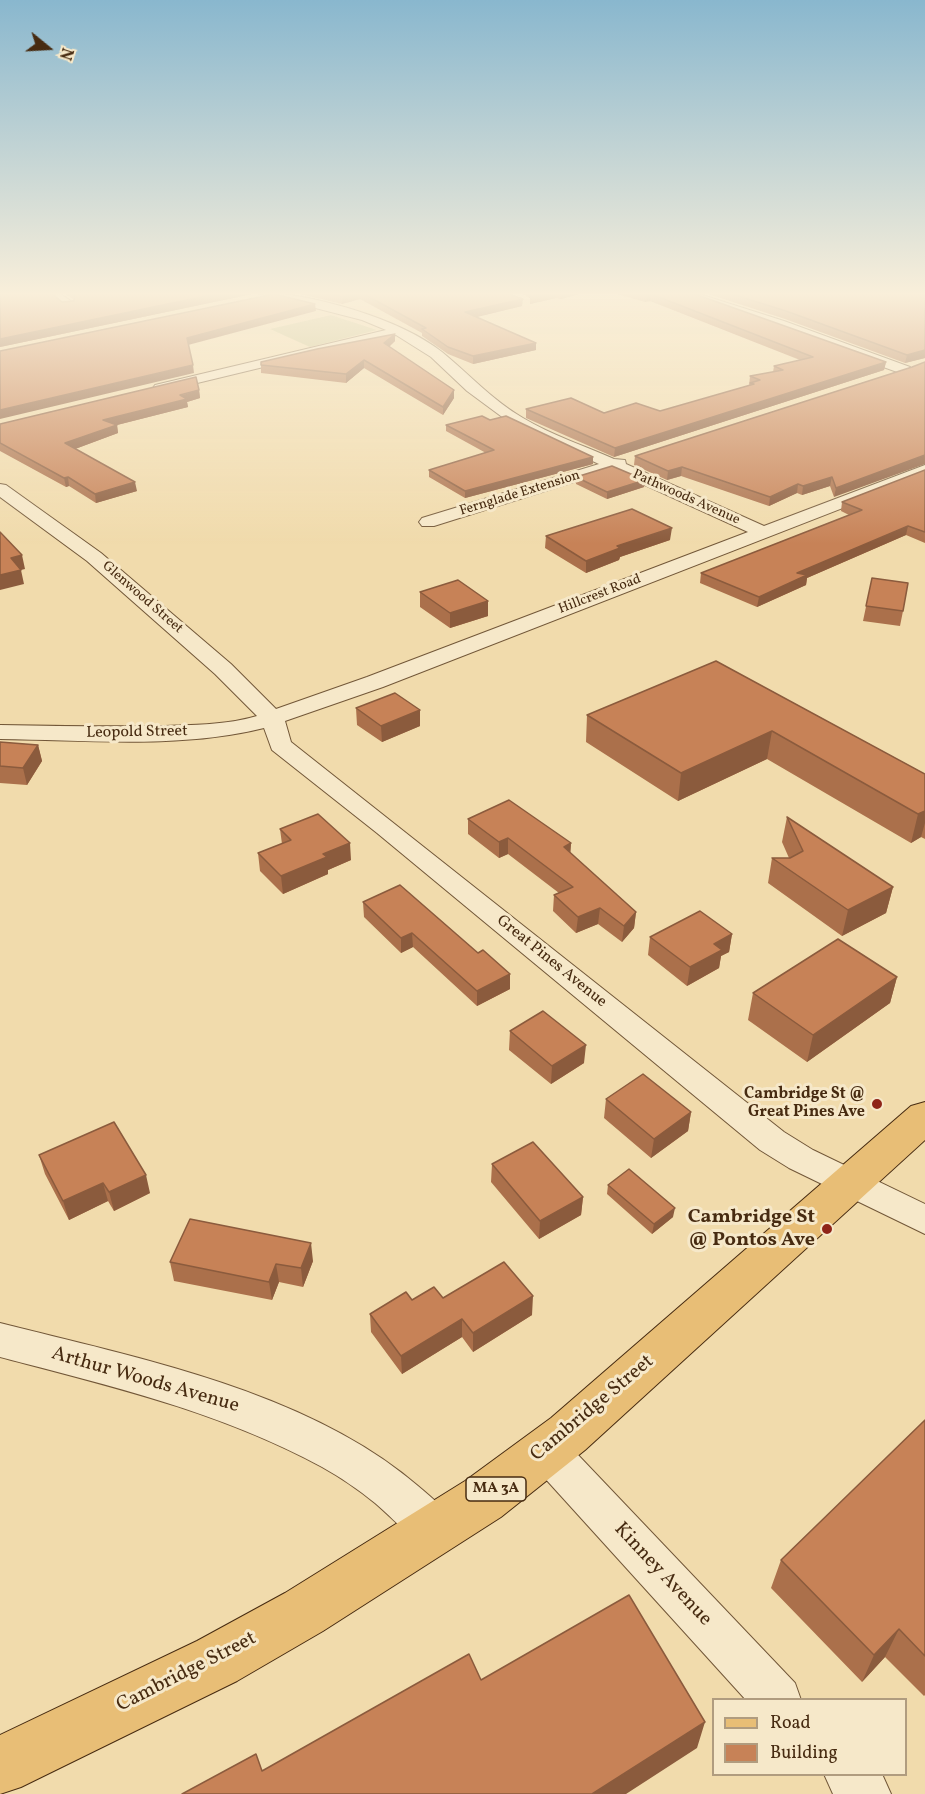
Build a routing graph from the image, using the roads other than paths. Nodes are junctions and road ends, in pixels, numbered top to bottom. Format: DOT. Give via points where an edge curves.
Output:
graph roads {
  1 [pos="212,376"];
  2 [pos="460,376"];
  3 [pos="886,376"];
  4 [pos="882,377"];
  5 [pos="148,391"];
  6 [pos="634,458"];
  7 [pos="611,465"];
  8 [pos="925,470"];
  9 [pos="0,489"];
  10 [pos="428,522"];
  11 [pos="763,532"];
  12 [pos="273,719"];
  13 [pos="0,732"];
  14 [pos="925,1117"];
  15 [pos="852,1183"];
  16 [pos="925,1220"];
  17 [pos="0,1340"];
  18 [pos="546,1450"];
  19 [pos="435,1529"];
  20 [pos="776,1698"];
  21 [pos="0,1766"];
  22 [pos="850,1776"];
  23 [pos="866,1794"];
  1 -- 5 [label="street"];
  2 -- 7 [label="street, Pathwoods Avenue" via="506,415"];
  3 -- 4 [label="street"];
  6 -- 7 [label="street, Fernglade Extension"];
  7 -- 10 [label="street, Fernglade Extension"];
  7 -- 11 [label="street, Pathwoods Avenue"];
  8 -- 11 [label="street, Hillcrest Road"];
  9 -- 12 [label="street, Glenwood Street" via="94,556 223,669"];
  11 -- 12 [label="street, Hillcrest Road"];
  12 -- 13 [label="street, Leopold Street" via="241,727 186,732"];
  12 -- 15 [label="street, Great Pines Avenue" via="280,745 772,1141"];
  14 -- 15 [label="main road, Cambridge Street / MA 3A"];
  15 -- 16 [label="street, Great Pines Avenue"];
  15 -- 18 [label="main road, Cambridge Street / MA 3A"];
  17 -- 19 [label="street, Arthur Woods Avenue" via="179,1386 262,1416 313,1439 371,1473"];
  18 -- 19 [label="main road, Cambridge Street / MA 3A" via="483,1499"];
  18 -- 20 [label="street, Kinney Avenue"];
  19 -- 21 [label="main road, Cambridge Street / MA 3A" via="304,1612 217,1661"];
  22 -- 23 [label="street"];
}
